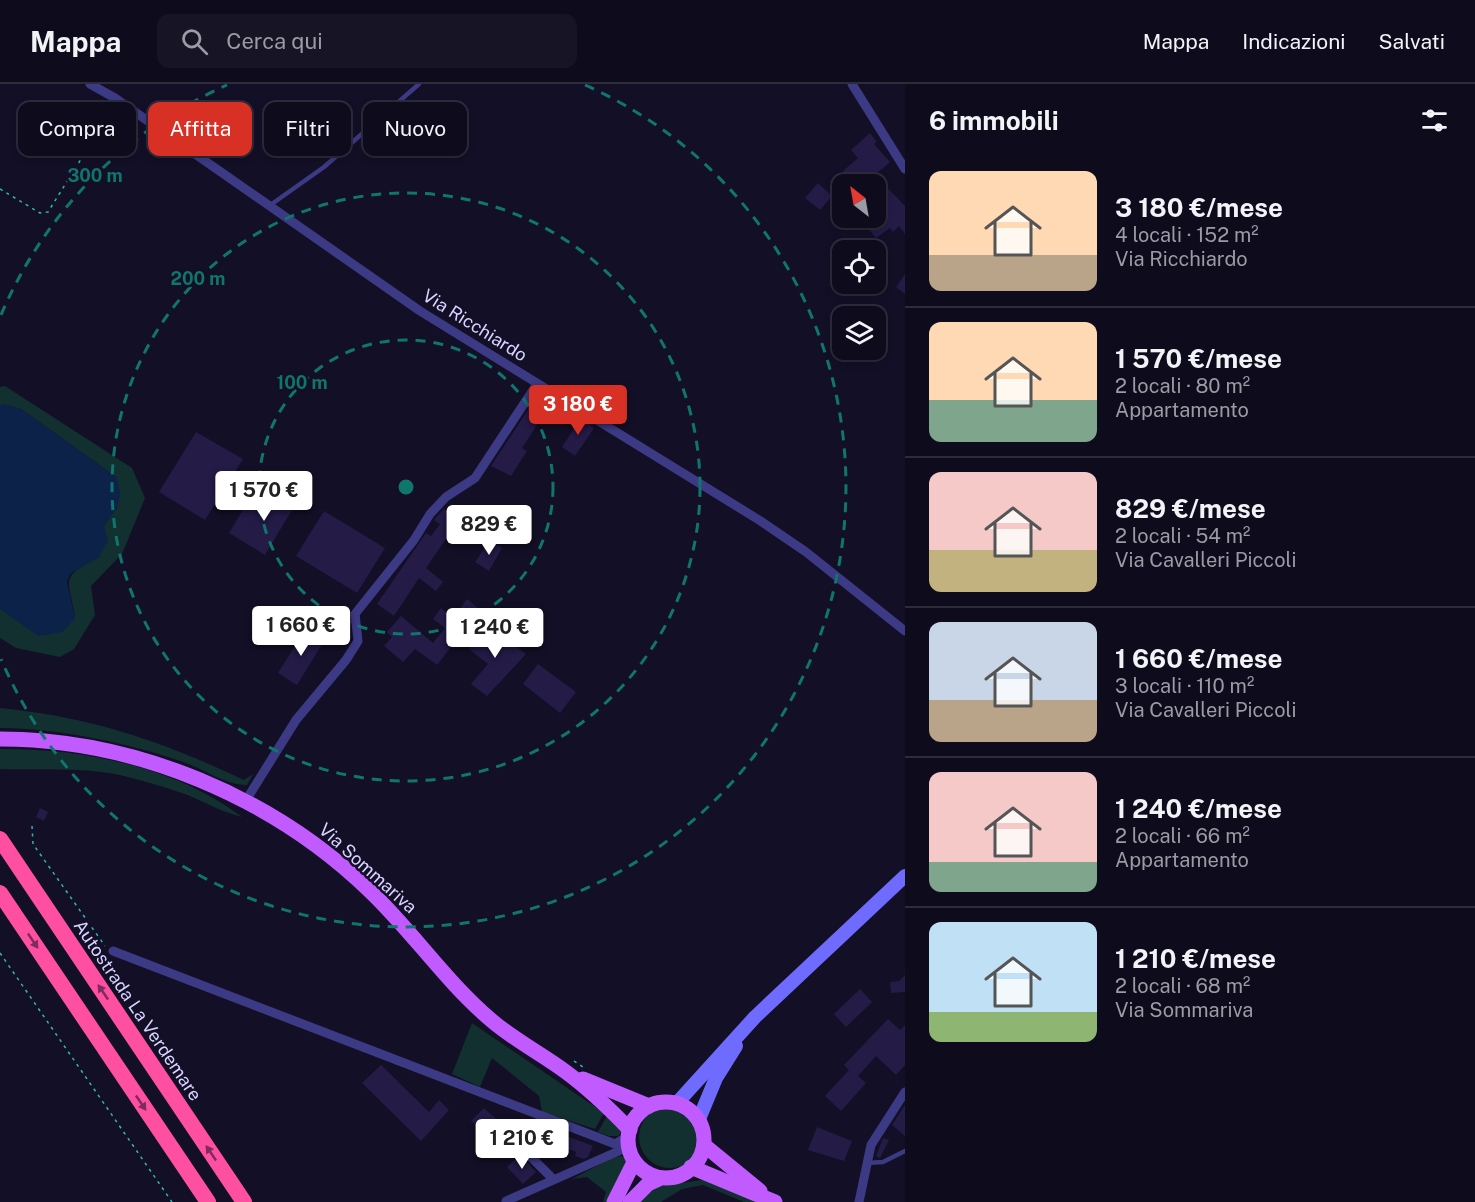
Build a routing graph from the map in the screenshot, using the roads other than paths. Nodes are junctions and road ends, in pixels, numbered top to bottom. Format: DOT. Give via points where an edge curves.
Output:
graph roads {
  1 [pos="90,84"];
  2 [pos="419,84"];
  3 [pos="852,84"];
  4 [pos="905,169"];
  5 [pos="269,206"];
  6 [pos="537,384"];
  7 [pos="905,631"];
  8 [pos="0,739"];
  9 [pos="245,802"];
  10 [pos="0,839"];
  11 [pos="905,876"];
  12 [pos="0,893"];
  13 [pos="113,951"];
  14 [pos="785,990"];
  15 [pos="566,1072"];
  16 [pos="905,1092"];
  17 [pos="677,1103"];
  18 [pos="649,1106"];
  19 [pos="699,1119"];
  20 [pos="517,1143"];
  21 [pos="704,1145"];
  22 [pos="626,1146"];
  23 [pos="905,1151"];
  24 [pos="867,1163"];
  25 [pos="691,1167"];
  26 [pos="661,1178"];
  27 [pos="554,1179"];
  28 [pos="773,1201"];
  29 [pos="207,1202"];
  30 [pos="244,1202"];
  31 [pos="506,1202"];
  32 [pos="614,1202"];
  33 [pos="630,1202"];
  34 [pos="859,1202"];
  1 -- 5 [label="street, Via Ricchiardo"];
  2 -- 5 [label="lane" via="324,167"];
  3 -- 4 [label="street"];
  5 -- 6 [label="street, Via Ricchiardo" via="420,310"];
  6 -- 7 [label="street, Via Ricchiardo" via="759,520"];
  6 -- 9 [label="street" via="475,478 446,497 430,514 355,614 358,641 296,720"];
  8 -- 9 [label="main road, Via Sommariva" via="68,744 141,759"];
  9 -- 15 [label="main road, Via Sommariva" via="331,855 405,925 492,1021"];
  30 -- 10 [label="highway, Autostrada La Verdemare, one-way"];
  11 -- 14 [label="main road"];
  12 -- 29 [label="highway, one-way"];
  13 -- 22 [label="street"];
  14 -- 17 [label="main road"];
  14 -- 19 [label="main road" via="739,1041 716,1078"];
  15 -- 18 [label="main road"];
  15 -- 22 [label="main road" via="610,1108"];
  16 -- 24 [label="street" via="879,1130"];
  17 -- 18 [label="main road" via="665,1101"];
  17 -- 19 [label="main road"];
  18 -- 22 [label="main road" via="634,1119"];
  19 -- 21 [label="main road"];
  20 -- 27 [label="street"];
  21 -- 25 [label="main road" via="699,1160"];
  21 -- 28 [label="main road"];
  22 -- 26 [label="main road" via="643,1172"];
  22 -- 27 [label="street"];
  22 -- 32 [label="main road"];
  23 -- 24 [label="lane" via="883,1162"];
  24 -- 34 [label="street"];
  25 -- 26 [label="main road" via="681,1176"];
  25 -- 28 [label="main road"];
  26 -- 33 [label="main road" via="648,1184"];
  27 -- 31 [label="street"];
}
